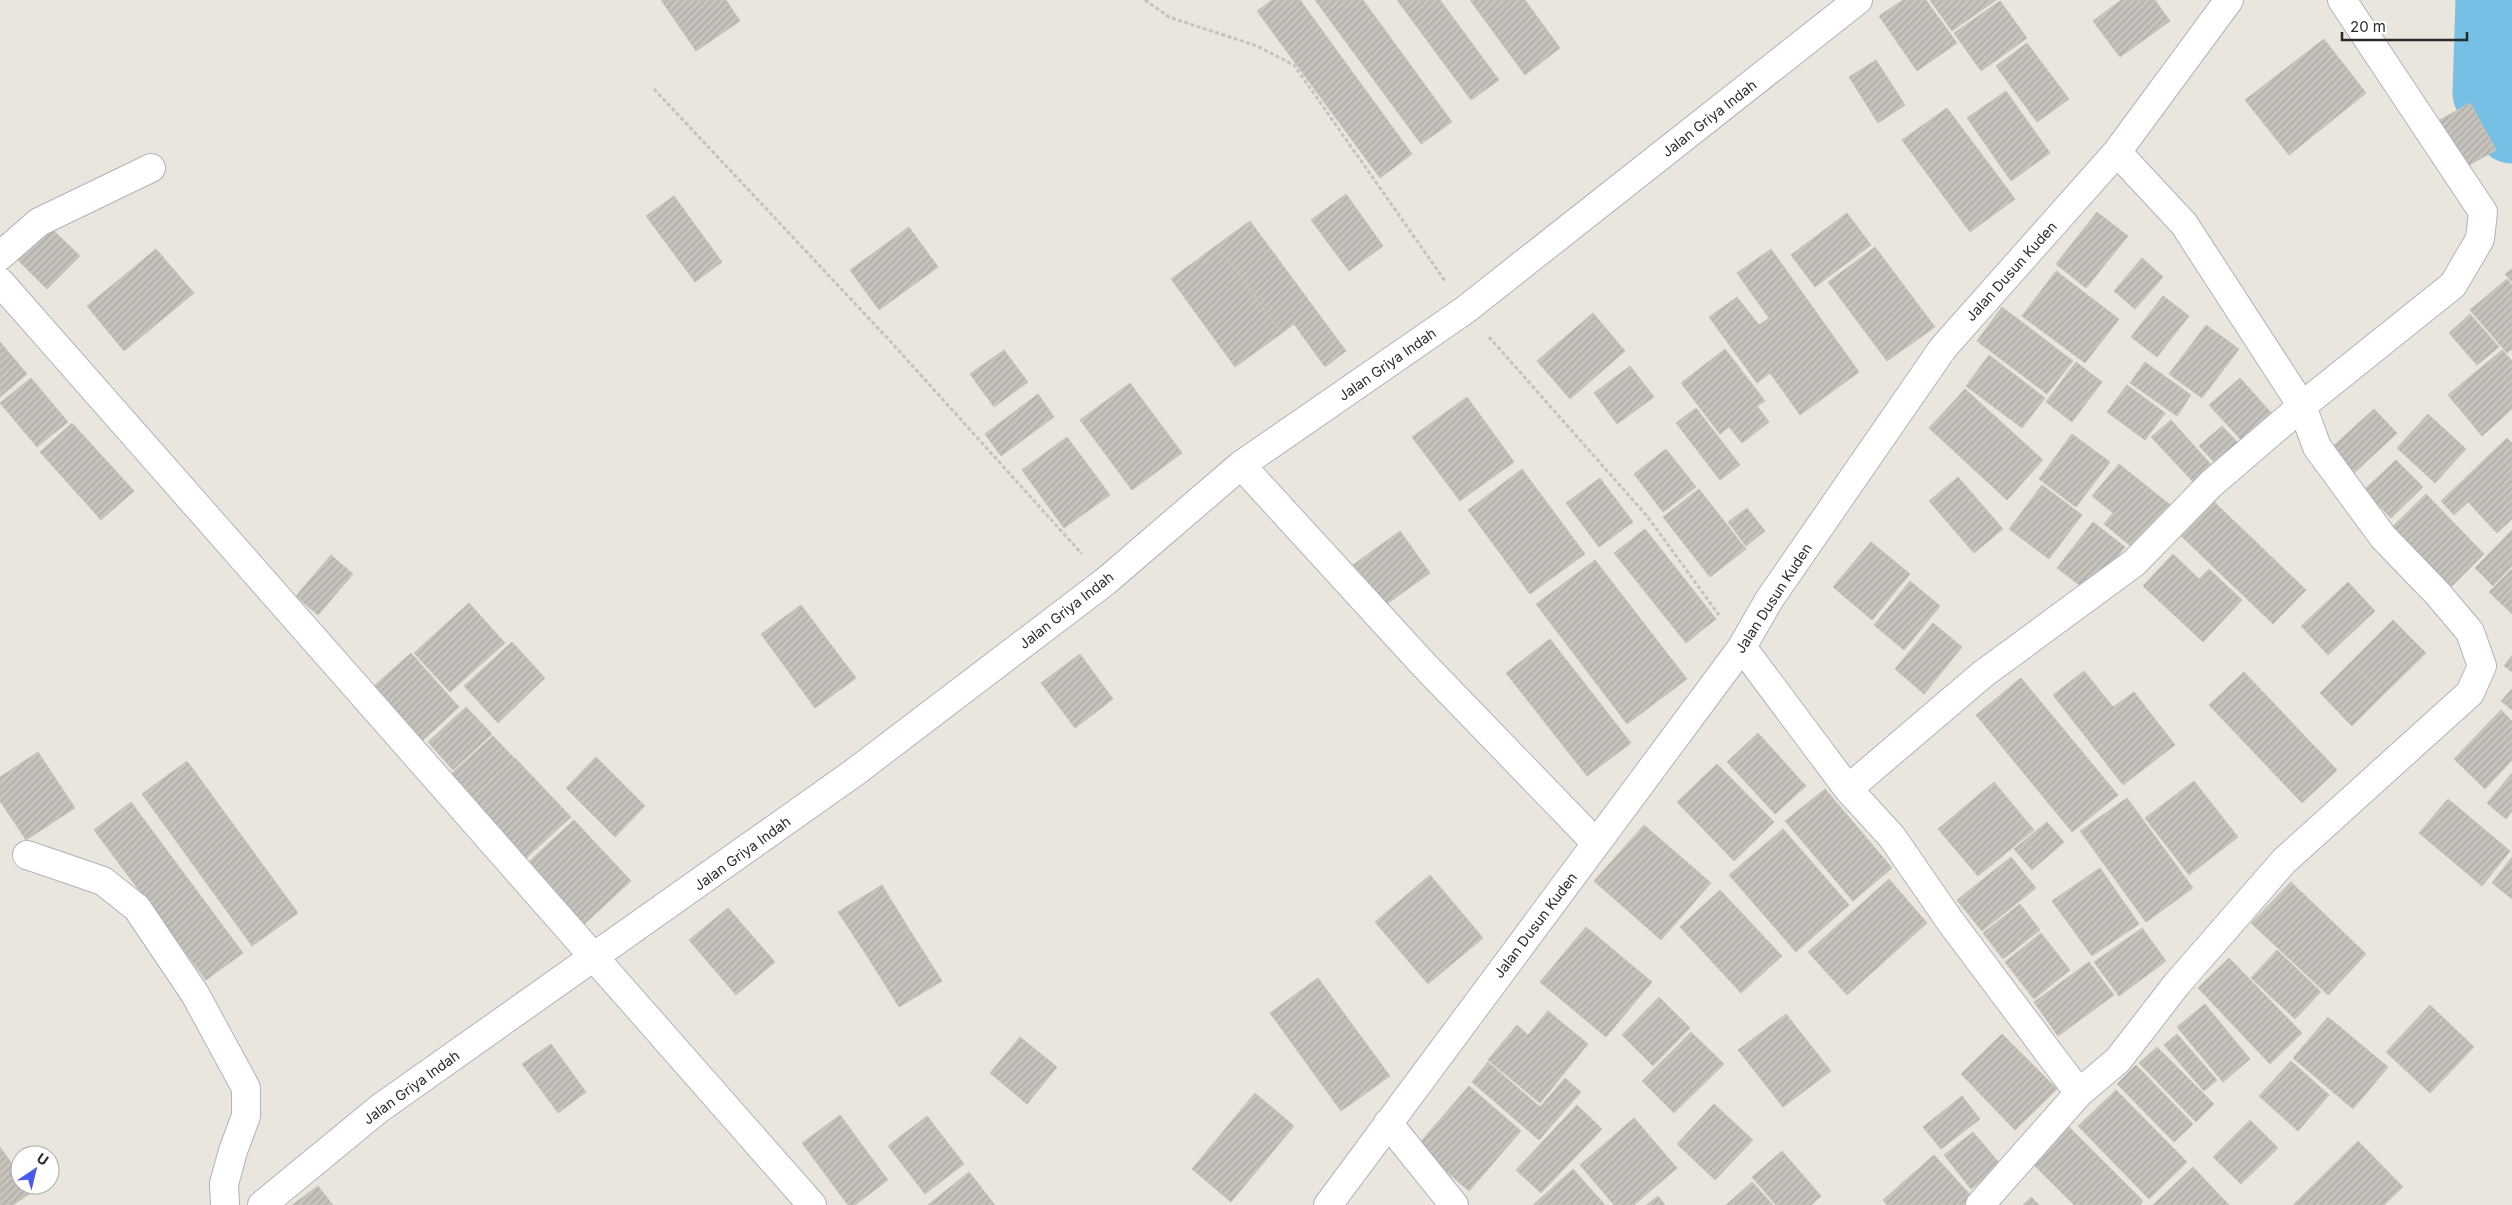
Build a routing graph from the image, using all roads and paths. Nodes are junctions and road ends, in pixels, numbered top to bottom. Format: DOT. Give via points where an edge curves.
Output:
graph roads {
  1 [pos="1145,0"];
  2 [pos="1858,0"];
  3 [pos="2229,0"];
  4 [pos="2342,0"];
  5 [pos="654,89"];
  6 [pos="2117,152"];
  7 [pos="151,168"];
  8 [pos="0,256"];
  9 [pos="0,282"];
  10 [pos="1465,310"];
  11 [pos="2302,406"];
  12 [pos="1241,465"];
  13 [pos="1106,581"];
  14 [pos="1742,647"];
  15 [pos="1848,789"];
  16 [pos="1596,843"];
  17 [pos="27,855"];
  18 [pos="594,959"];
  19 [pos="2079,1093"];
  20 [pos="1388,1123"];
  21 [pos="225,1205"];
  22 [pos="262,1205"];
  23 [pos="812,1205"];
  24 [pos="1328,1205"];
  25 [pos="1454,1205"];
  26 [pos="1980,1205"];
  1 -- 10 [label="path" via="1169,17 1257,46 1294,65"];
  2 -- 10 [label="street, Jalan Griya Indah"];
  3 -- 6 [label="street, Jalan Dusun Kuden"];
  4 -- 11 [label="street" via="2484,212 2480,239 2453,285"];
  5 -- 13 [label="path" via="891,342"];
  6 -- 11 [label="street" via="2184,224"];
  6 -- 14 [label="street, Jalan Dusun Kuden" via="1943,348 1769,600"];
  7 -- 8 [label="street" via="39,222"];
  9 -- 18 [label="street"];
  10 -- 12 [label="street, Jalan Griya Indah"];
  10 -- 14 [label="path" via="1646,516"];
  11 -- 15 [label="street" via="2211,484 2134,563 1983,674"];
  11 -- 19 [label="street" via="2318,447 2383,537 2470,632 2482,666 2470,693 2284,861 2176,985 2118,1060"];
  12 -- 13 [label="street, Jalan Griya Indah"];
  12 -- 16 [label="street" via="1424,664"];
  13 -- 18 [label="street, Jalan Griya Indah" via="855,772"];
  14 -- 15 [label="street"];
  14 -- 16 [label="street, Jalan Dusun Kuden"];
  15 -- 19 [label="street" via="1892,837 1950,921"];
  16 -- 20 [label="street, Jalan Dusun Kuden"];
  17 -- 21 [label="street" via="103,881 137,908 195,994 246,1088 246,1116 224,1184"];
  18 -- 22 [label="street, Jalan Griya Indah" via="380,1108"];
  18 -- 23 [label="street"];
  19 -- 26 [label="street"];
  20 -- 24 [label="street, Jalan Dusun Kuden"];
  20 -- 25 [label="street"];
}
